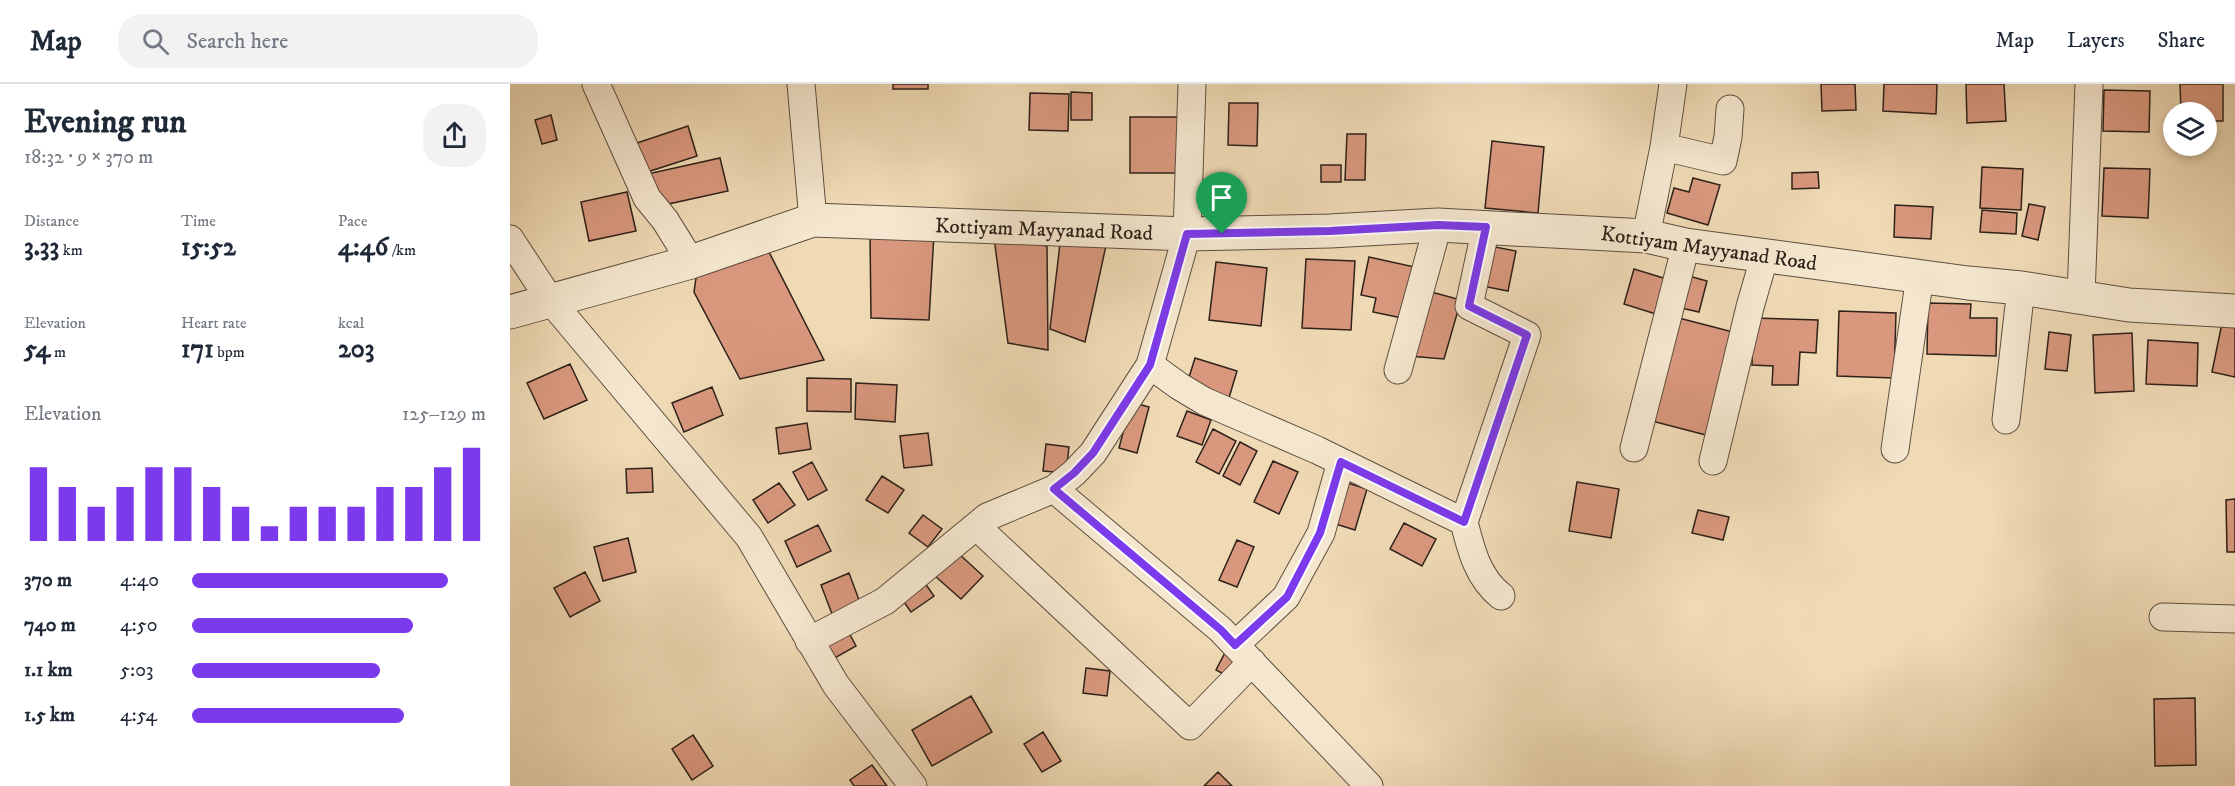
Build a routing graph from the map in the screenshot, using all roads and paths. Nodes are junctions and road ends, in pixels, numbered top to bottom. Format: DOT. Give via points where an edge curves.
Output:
graph roads {
  1 [pos="596,84"];
  2 [pos="801,84"];
  3 [pos="1192,84"];
  4 [pos="1674,84"];
  5 [pos="2089,84"];
  6 [pos="1730,109"];
  7 [pos="1664,147"];
  8 [pos="813,220"];
  9 [pos="1438,225"];
  10 [pos="1486,227"];
  11 [pos="1187,234"];
  12 [pos="1646,236"];
  13 [pos="510,239"];
  14 [pos="1686,245"];
  15 [pos="1765,255"];
  16 [pos="691,262"];
  17 [pos="1920,276"];
  18 [pos="2020,288"];
  19 [pos="2081,296"];
  20 [pos="550,300"];
  21 [pos="2235,311"];
  22 [pos="510,312"];
  23 [pos="1150,365"];
  24 [pos="1398,370"];
  25 [pos="2006,420"];
  26 [pos="1634,448"];
  27 [pos="1895,449"];
  28 [pos="1713,461"];
  29 [pos="1341,462"];
  30 [pos="1054,489"];
  31 [pos="1464,522"];
  32 [pos="976,526"];
  33 [pos="1501,596"];
  34 [pos="2163,617"];
  35 [pos="2235,619"];
  36 [pos="809,641"];
  37 [pos="1243,654"];
  38 [pos="913,786"];
  39 [pos="1369,786"];
  1 -- 16 [label="street" via="647,198"];
  2 -- 8 [label="street"];
  3 -- 11 [label="street"];
  4 -- 7 [label="street"];
  5 -- 19 [label="street"];
  6 -- 7 [label="street" via="1723,161"];
  7 -- 12 [label="street"];
  8 -- 11 [label="street, Kottiyam Mayyanad Road"];
  8 -- 16 [label="street, Kottiyam Mayyanad Road"];
  9 -- 10 [label="street, Kottiyam Mayyanad Road"];
  9 -- 11 [label="street, Kottiyam Mayyanad Road"];
  9 -- 24 [label="street"];
  10 -- 12 [label="street, Kottiyam Mayyanad Road"];
  10 -- 31 [label="street" via="1469,306 1527,335"];
  11 -- 23 [label="street"];
  12 -- 14 [label="street, Kottiyam Mayyanad Road"];
  13 -- 20 [label="street"];
  14 -- 15 [label="street, Kottiyam Mayyanad Road"];
  14 -- 26 [label="street"];
  15 -- 17 [label="street, Kottiyam Mayyanad Road"];
  15 -- 28 [label="street"];
  16 -- 20 [label="street, Kottiyam Mayyanad Road"];
  17 -- 18 [label="street, Kottiyam Mayyanad Road"];
  17 -- 27 [label="street"];
  18 -- 19 [label="street, Kottiyam Mayyanad Road"];
  18 -- 25 [label="street"];
  19 -- 21 [label="street, Kottiyam Mayyanad Road" via="2129,305"];
  20 -- 22 [label="street, Kottiyam Mayyanad Road"];
  20 -- 36 [label="street" via="749,537"];
  23 -- 29 [label="street" via="1204,401"];
  23 -- 30 [label="street" via="1093,453"];
  29 -- 31 [label="street"];
  29 -- 37 [label="street" via="1320,533 1287,597"];
  30 -- 32 [label="street" via="987,517"];
  30 -- 37 [label="street" via="1221,630"];
  31 -- 33 [label="street" via="1487,585"];
  32 -- 36 [label="street" via="885,601"];
  32 -- 37 [label="street" via="1190,726"];
  34 -- 35 [label="street"];
  36 -- 38 [label="street" via="836,685"];
  37 -- 39 [label="street"];
}
